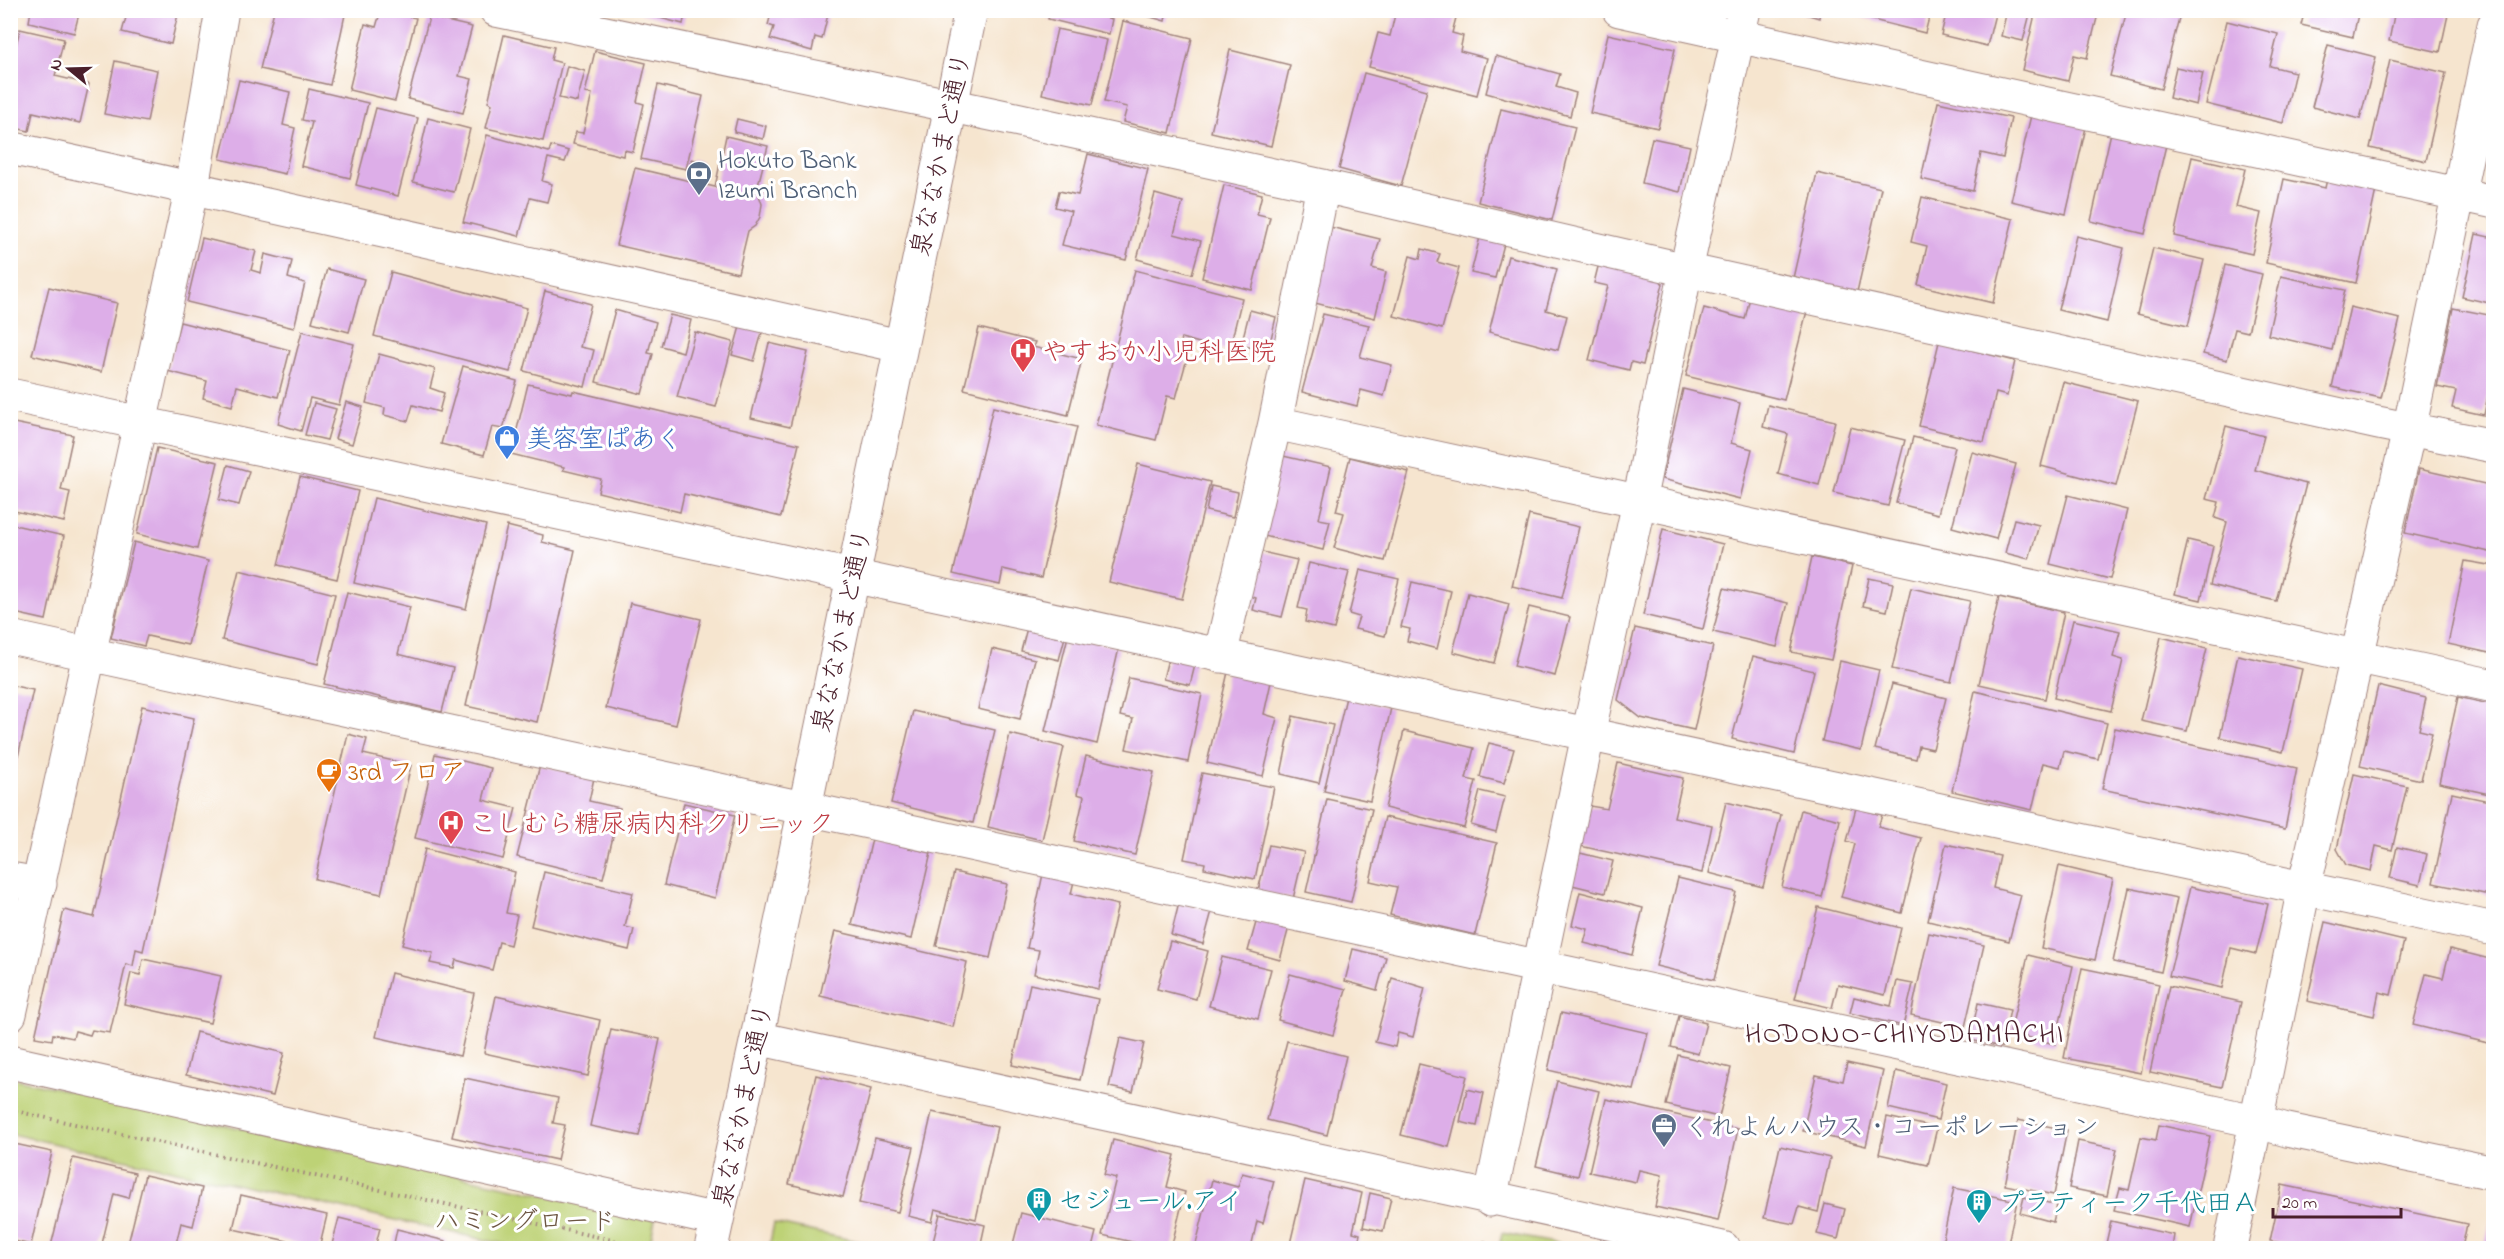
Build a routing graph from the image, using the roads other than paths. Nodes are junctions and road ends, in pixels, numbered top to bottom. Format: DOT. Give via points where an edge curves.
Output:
graph roads {
  1 [pos="222,10"];
  2 [pos="496,10"];
  3 [pos="971,10"];
  4 [pos="1618,10"];
  5 [pos="1742,24"];
  6 [pos="2493,25"];
  7 [pos="949,106"];
  8 [pos="10,148"];
  9 [pos="1323,186"];
  10 [pos="192,187"];
  11 [pos="2459,195"];
  12 [pos="2493,202"];
  13 [pos="1686,270"];
  14 [pos="900,346"];
  15 [pos="10,395"];
  16 [pos="1275,423"];
  17 [pos="140,424"];
  18 [pos="2409,430"];
  19 [pos="2493,446"];
  20 [pos="1640,502"];
  21 [pos="852,575"];
  22 [pos="10,637"];
  23 [pos="89,653"];
  24 [pos="1221,656"];
  25 [pos="2356,657"];
  26 [pos="2493,686"];
  27 [pos="1588,735"];
  28 [pos="804,807"];
  29 [pos="25,882"];
  30 [pos="2304,888"];
  31 [pos="2493,928"];
  32 [pos="1541,966"];
  33 [pos="10,1014"];
  34 [pos="757,1038"];
  35 [pos="10,1062"];
  36 [pos="2255,1121"];
  37 [pos="2493,1173"];
  38 [pos="1490,1200"];
  39 [pos="714,1234"];
  40 [pos="1723,1248"];
  41 [pos="2230,1248"];
  1 -- 10 [label="street"];
  2 -- 7 [label="street"];
  3 -- 7 [label="street, 泉ななかまど通り"];
  4 -- 5 [label="street"];
  5 -- 11 [label="street"];
  5 -- 13 [label="street"];
  6 -- 11 [label="street"];
  7 -- 9 [label="street"];
  7 -- 14 [label="street, 泉ななかまど通り"];
  8 -- 10 [label="street"];
  9 -- 13 [label="street"];
  9 -- 16 [label="street"];
  10 -- 14 [label="street"];
  10 -- 17 [label="street"];
  11 -- 12 [label="street"];
  11 -- 18 [label="street"];
  13 -- 18 [label="street"];
  13 -- 20 [label="street"];
  14 -- 21 [label="street, 泉ななかまど通り"];
  15 -- 17 [label="street"];
  16 -- 20 [label="street"];
  16 -- 24 [label="street"];
  17 -- 21 [label="street"];
  17 -- 23 [label="street"];
  18 -- 19 [label="street"];
  18 -- 25 [label="street"];
  20 -- 25 [label="street"];
  20 -- 27 [label="street"];
  21 -- 24 [label="street"];
  21 -- 28 [label="street, 泉ななかまど通り"];
  22 -- 23 [label="street"];
  23 -- 28 [label="street"];
  23 -- 29 [label="street"];
  24 -- 27 [label="street"];
  25 -- 26 [label="street"];
  25 -- 30 [label="street"];
  27 -- 30 [label="street"];
  27 -- 32 [label="street"];
  28 -- 32 [label="street"];
  28 -- 34 [label="street, 泉ななかまど通り"];
  29 -- 33 [label="street"];
  30 -- 31 [label="street"];
  30 -- 36 [label="street"];
  32 -- 36 [label="street"];
  32 -- 38 [label="street"];
  34 -- 38 [label="street"];
  34 -- 39 [label="street, 泉ななかまど通り"];
  35 -- 39 [label="street"];
  36 -- 37 [label="street"];
  36 -- 41 [label="street"];
  38 -- 40 [label="street"];
}
